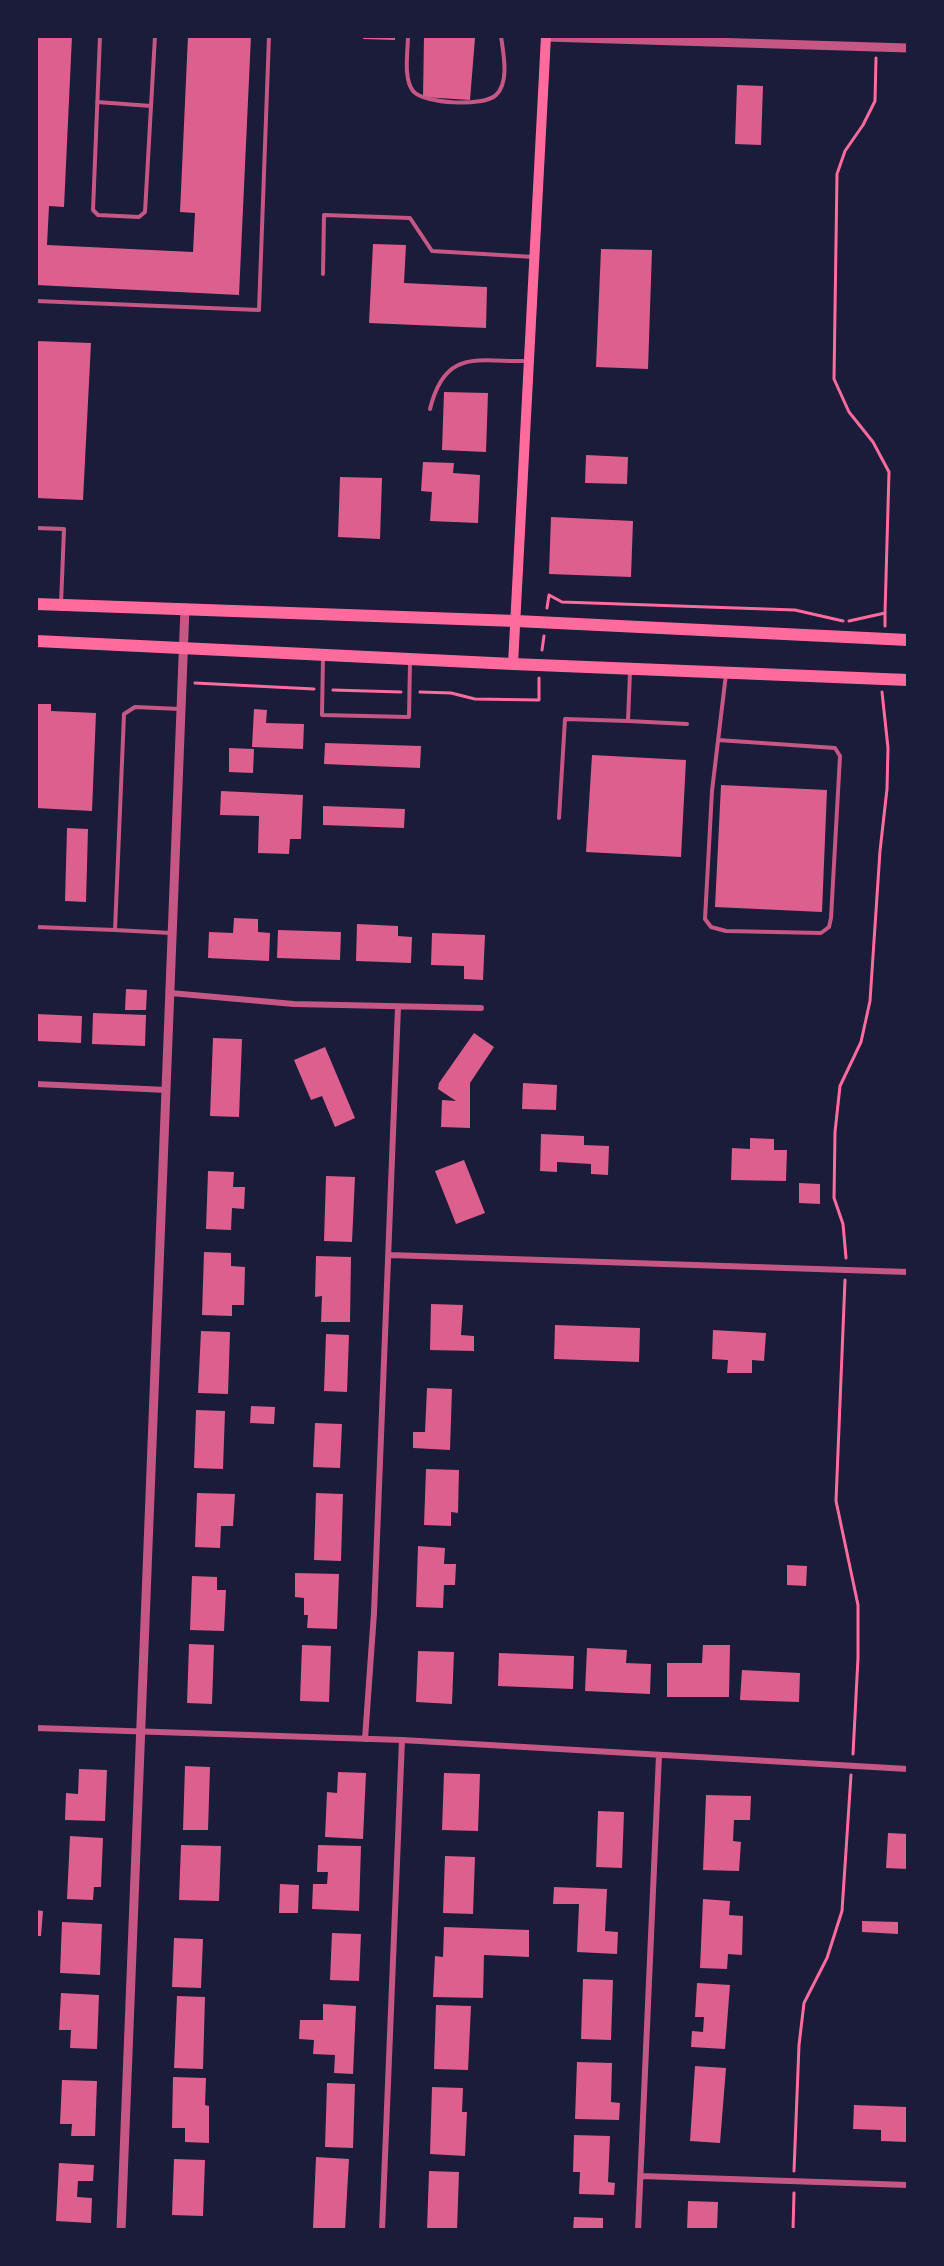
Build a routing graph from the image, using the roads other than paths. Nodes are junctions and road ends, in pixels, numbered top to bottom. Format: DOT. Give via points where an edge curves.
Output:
graph roads {
  1 [pos="100,36"];
  2 [pos="155,36"];
  3 [pos="269,36"];
  4 [pos="408,36"];
  5 [pos="501,36"];
  6 [pos="546,36"];
  7 [pos="908,48"];
  8 [pos="98,102"];
  9 [pos="151,106"];
  10 [pos="535,257"];
  11 [pos="323,274"];
  12 [pos="36,302"];
  13 [pos="529,361"];
  14 [pos="430,408"];
  15 [pos="36,528"];
  16 [pos="36,604"];
  17 [pos="61,605"];
  18 [pos="185,608"];
  19 [pos="516,621"];
  20 [pos="908,640"];
  21 [pos="36,641"];
  22 [pos="183,647"];
  23 [pos="323,654"];
  24 [pos="410,658"];
  25 [pos="513,664"];
  26 [pos="630,668"];
  27 [pos="726,673"];
  28 [pos="908,680"];
  29 [pos="181,709"];
  30 [pos="628,721"];
  31 [pos="687,724"];
  32 [pos="718,740"];
  33 [pos="559,818"];
  34 [pos="36,927"];
  35 [pos="115,930"];
  36 [pos="172,933"];
  37 [pos="170,993"];
  38 [pos="398,1007"];
  39 [pos="481,1008"];
  40 [pos="36,1084"];
  41 [pos="167,1090"];
  42 [pos="389,1255"];
  43 [pos="908,1272"];
  44 [pos="36,1728"];
  45 [pos="140,1732"];
  46 [pos="365,1739"];
  47 [pos="402,1740"];
  48 [pos="659,1755"];
  49 [pos="908,1769"];
  50 [pos="641,2176"];
  51 [pos="908,2185"];
  52 [pos="121,2230"];
  53 [pos="382,2230"];
  54 [pos="638,2230"];
  1 -- 8 [label="lane"];
  2 -- 9 [label="lane"];
  3 -- 12 [label="lane" via="259,310"];
  4 -- 5 [label="lane" via="408,80 412,90 423,99 477,103 496,95 504,80"];
  6 -- 7 [label="street"];
  6 -- 10 [label="main road"];
  8 -- 9 [label="lane"];
  8 -- 9 [label="lane" via="93,210 98,215 139,217 145,212"];
  10 -- 11 [label="lane" via="432,251 410,218 324,215"];
  10 -- 13 [label="main road"];
  13 -- 14 [label="lane" via="462,362 447,370 435,388"];
  13 -- 19 [label="main road"];
  15 -- 17 [label="lane" via="64,529"];
  16 -- 17 [label="main road"];
  17 -- 18 [label="main road"];
  18 -- 19 [label="main road"];
  18 -- 22 [label="street"];
  19 -- 20 [label="main road"];
  19 -- 25 [label="main road"];
  21 -- 22 [label="main road"];
  22 -- 23 [label="main road"];
  22 -- 29 [label="street"];
  23 -- 24 [label="main road"];
  23 -- 24 [label="lane" via="322,715 409,717"];
  24 -- 25 [label="main road"];
  25 -- 26 [label="main road"];
  26 -- 27 [label="main road"];
  26 -- 30 [label="lane"];
  27 -- 28 [label="main road"];
  27 -- 32 [label="lane"];
  29 -- 35 [label="lane" via="135,707 124,714"];
  29 -- 36 [label="street"];
  30 -- 31 [label="lane"];
  30 -- 33 [label="lane" via="565,719"];
  32 -- 32 [label="lane" via="705,919 711,927 726,931 821,933 829,927 831,918 840,756 829,746"];
  34 -- 35 [label="lane"];
  35 -- 36 [label="lane"];
  36 -- 37 [label="street"];
  37 -- 38 [label="street" via="294,1004"];
  37 -- 41 [label="street"];
  38 -- 39 [label="street"];
  38 -- 42 [label="street"];
  40 -- 41 [label="street"];
  41 -- 45 [label="street"];
  42 -- 43 [label="street"];
  42 -- 46 [label="street"];
  44 -- 45 [label="street"];
  45 -- 46 [label="street"];
  45 -- 52 [label="street"];
  46 -- 47 [label="street"];
  47 -- 48 [label="street"];
  47 -- 53 [label="street"];
  48 -- 49 [label="street"];
  48 -- 50 [label="street"];
  50 -- 51 [label="street"];
  50 -- 54 [label="street"];
}
